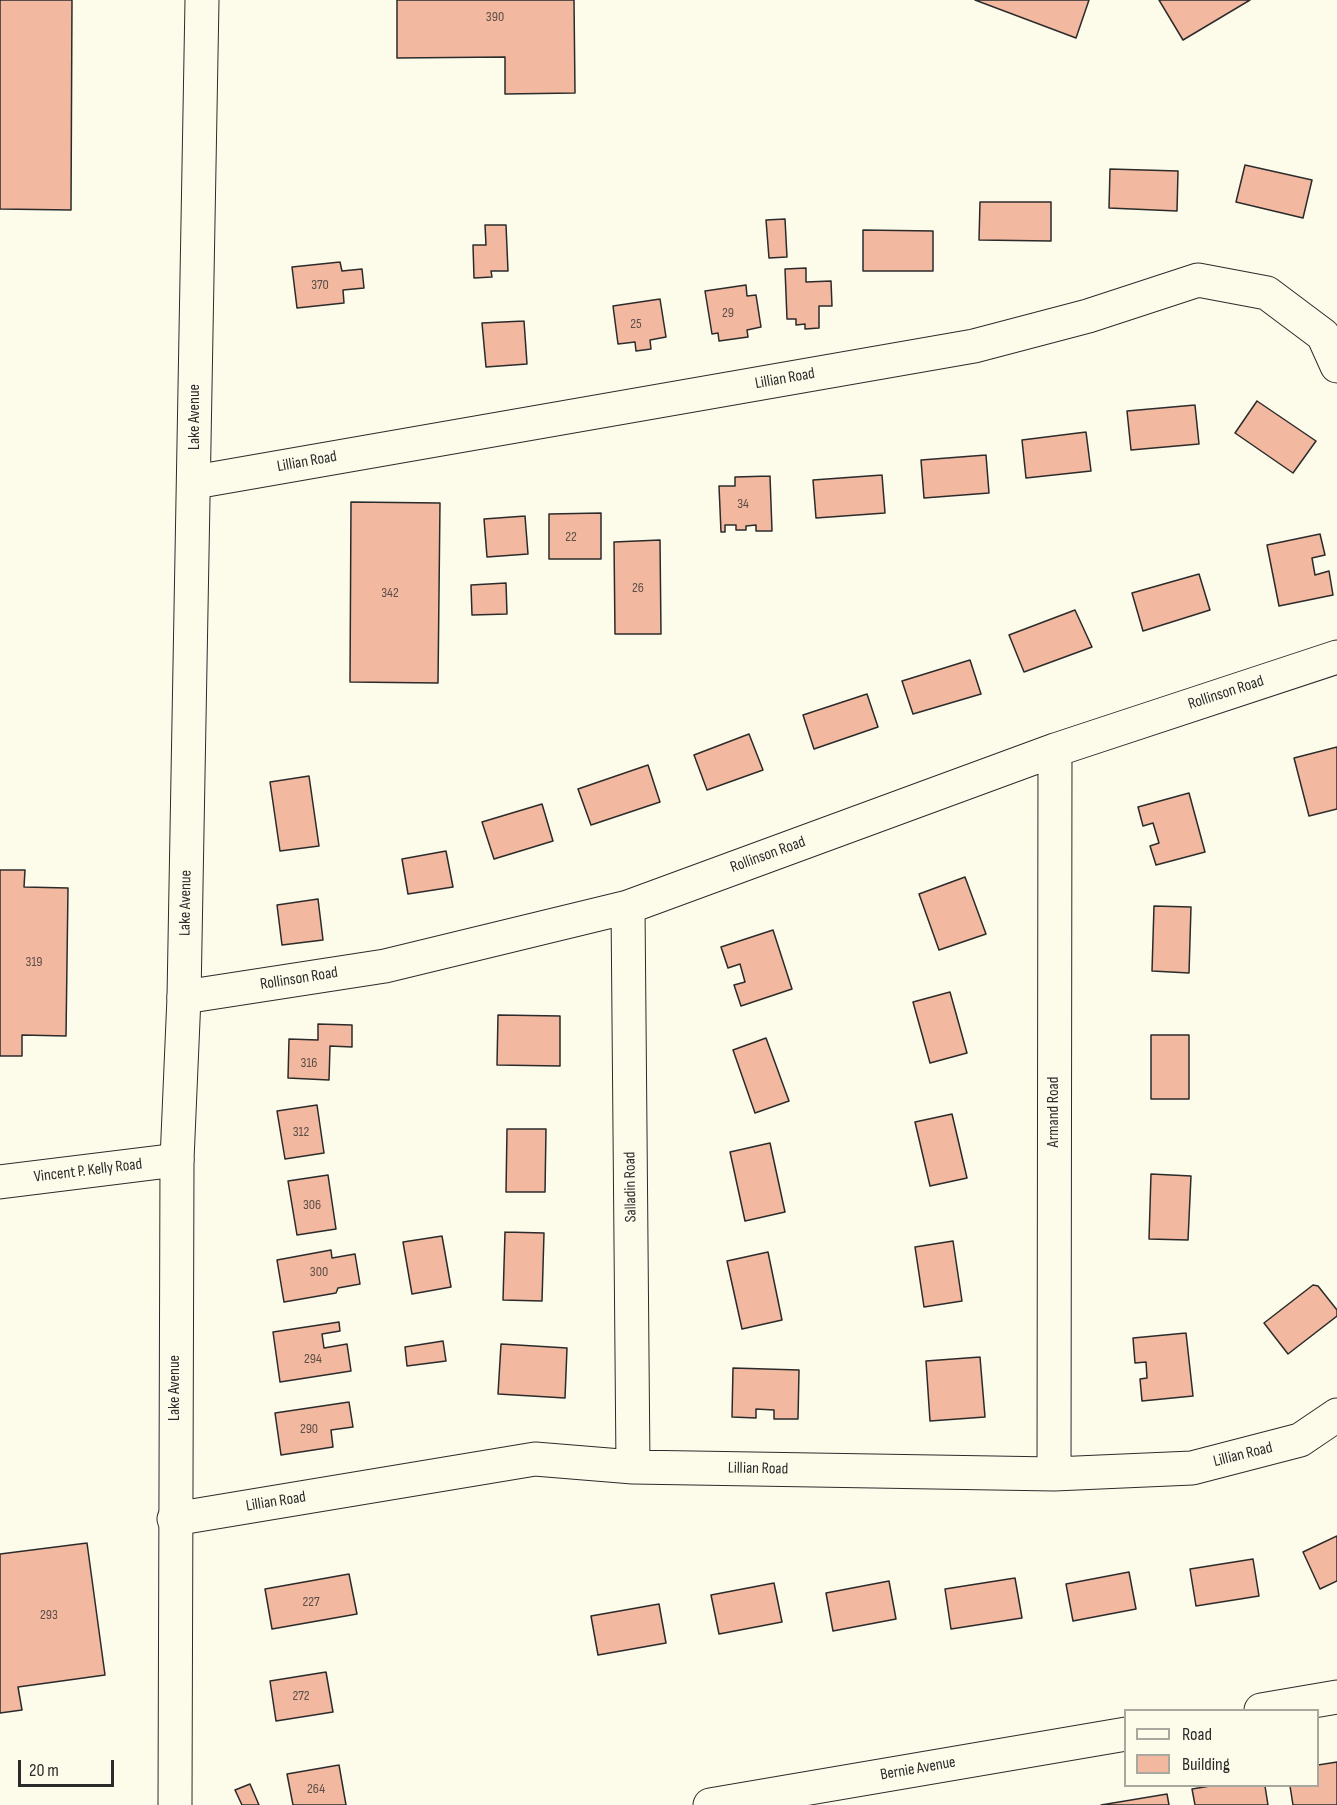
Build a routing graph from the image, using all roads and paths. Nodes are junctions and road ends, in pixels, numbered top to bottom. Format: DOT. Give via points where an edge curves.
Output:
graph roads {
  1 [pos="202,0"];
  2 [pos="1337,366"];
  3 [pos="195,482"];
  4 [pos="1337,657"];
  5 [pos="1055,750"];
  6 [pos="628,907"];
  7 [pos="184,996"];
  8 [pos="177,1160"];
  9 [pos="0,1182"];
  10 [pos="1337,1415"];
  11 [pos="633,1467"];
  12 [pos="1054,1474"];
  13 [pos="174,1519"];
  14 [pos="1337,1698"];
  15 [pos="1267,1709"];
  16 [pos="1124,1734"];
  17 [pos="175,1805"];
  18 [pos="710,1805"];
  1 -- 3 [label="street, Lake Avenue"];
  2 -- 3 [label="street, Lillian Road" via="1323,335 1266,293 1198,280 1088,316 974,346"];
  3 -- 7 [label="street, Lake Avenue"];
  4 -- 5 [label="street, Rollinson Road"];
  5 -- 6 [label="street, Rollinson Road"];
  5 -- 12 [label="street, Armand Road"];
  6 -- 7 [label="street, Rollinson Road" via="385,966"];
  6 -- 11 [label="street, Salladin Road"];
  7 -- 8 [label="street, Lake Avenue"];
  8 -- 9 [label="street, Vincent P. Kelly Road"];
  8 -- 13 [label="street, Lake Avenue"];
  10 -- 12 [label="street, Lillian Road" via="1300,1440 1191,1468"];
  11 -- 12 [label="street, Lillian Road"];
  11 -- 13 [label="street, Lillian Road" via="535,1459"];
  13 -- 17 [label="street, Lake Avenue"];
  14 -- 15 [label="street"];
  16 -- 18 [label="street, Bernie Avenue"];
}
